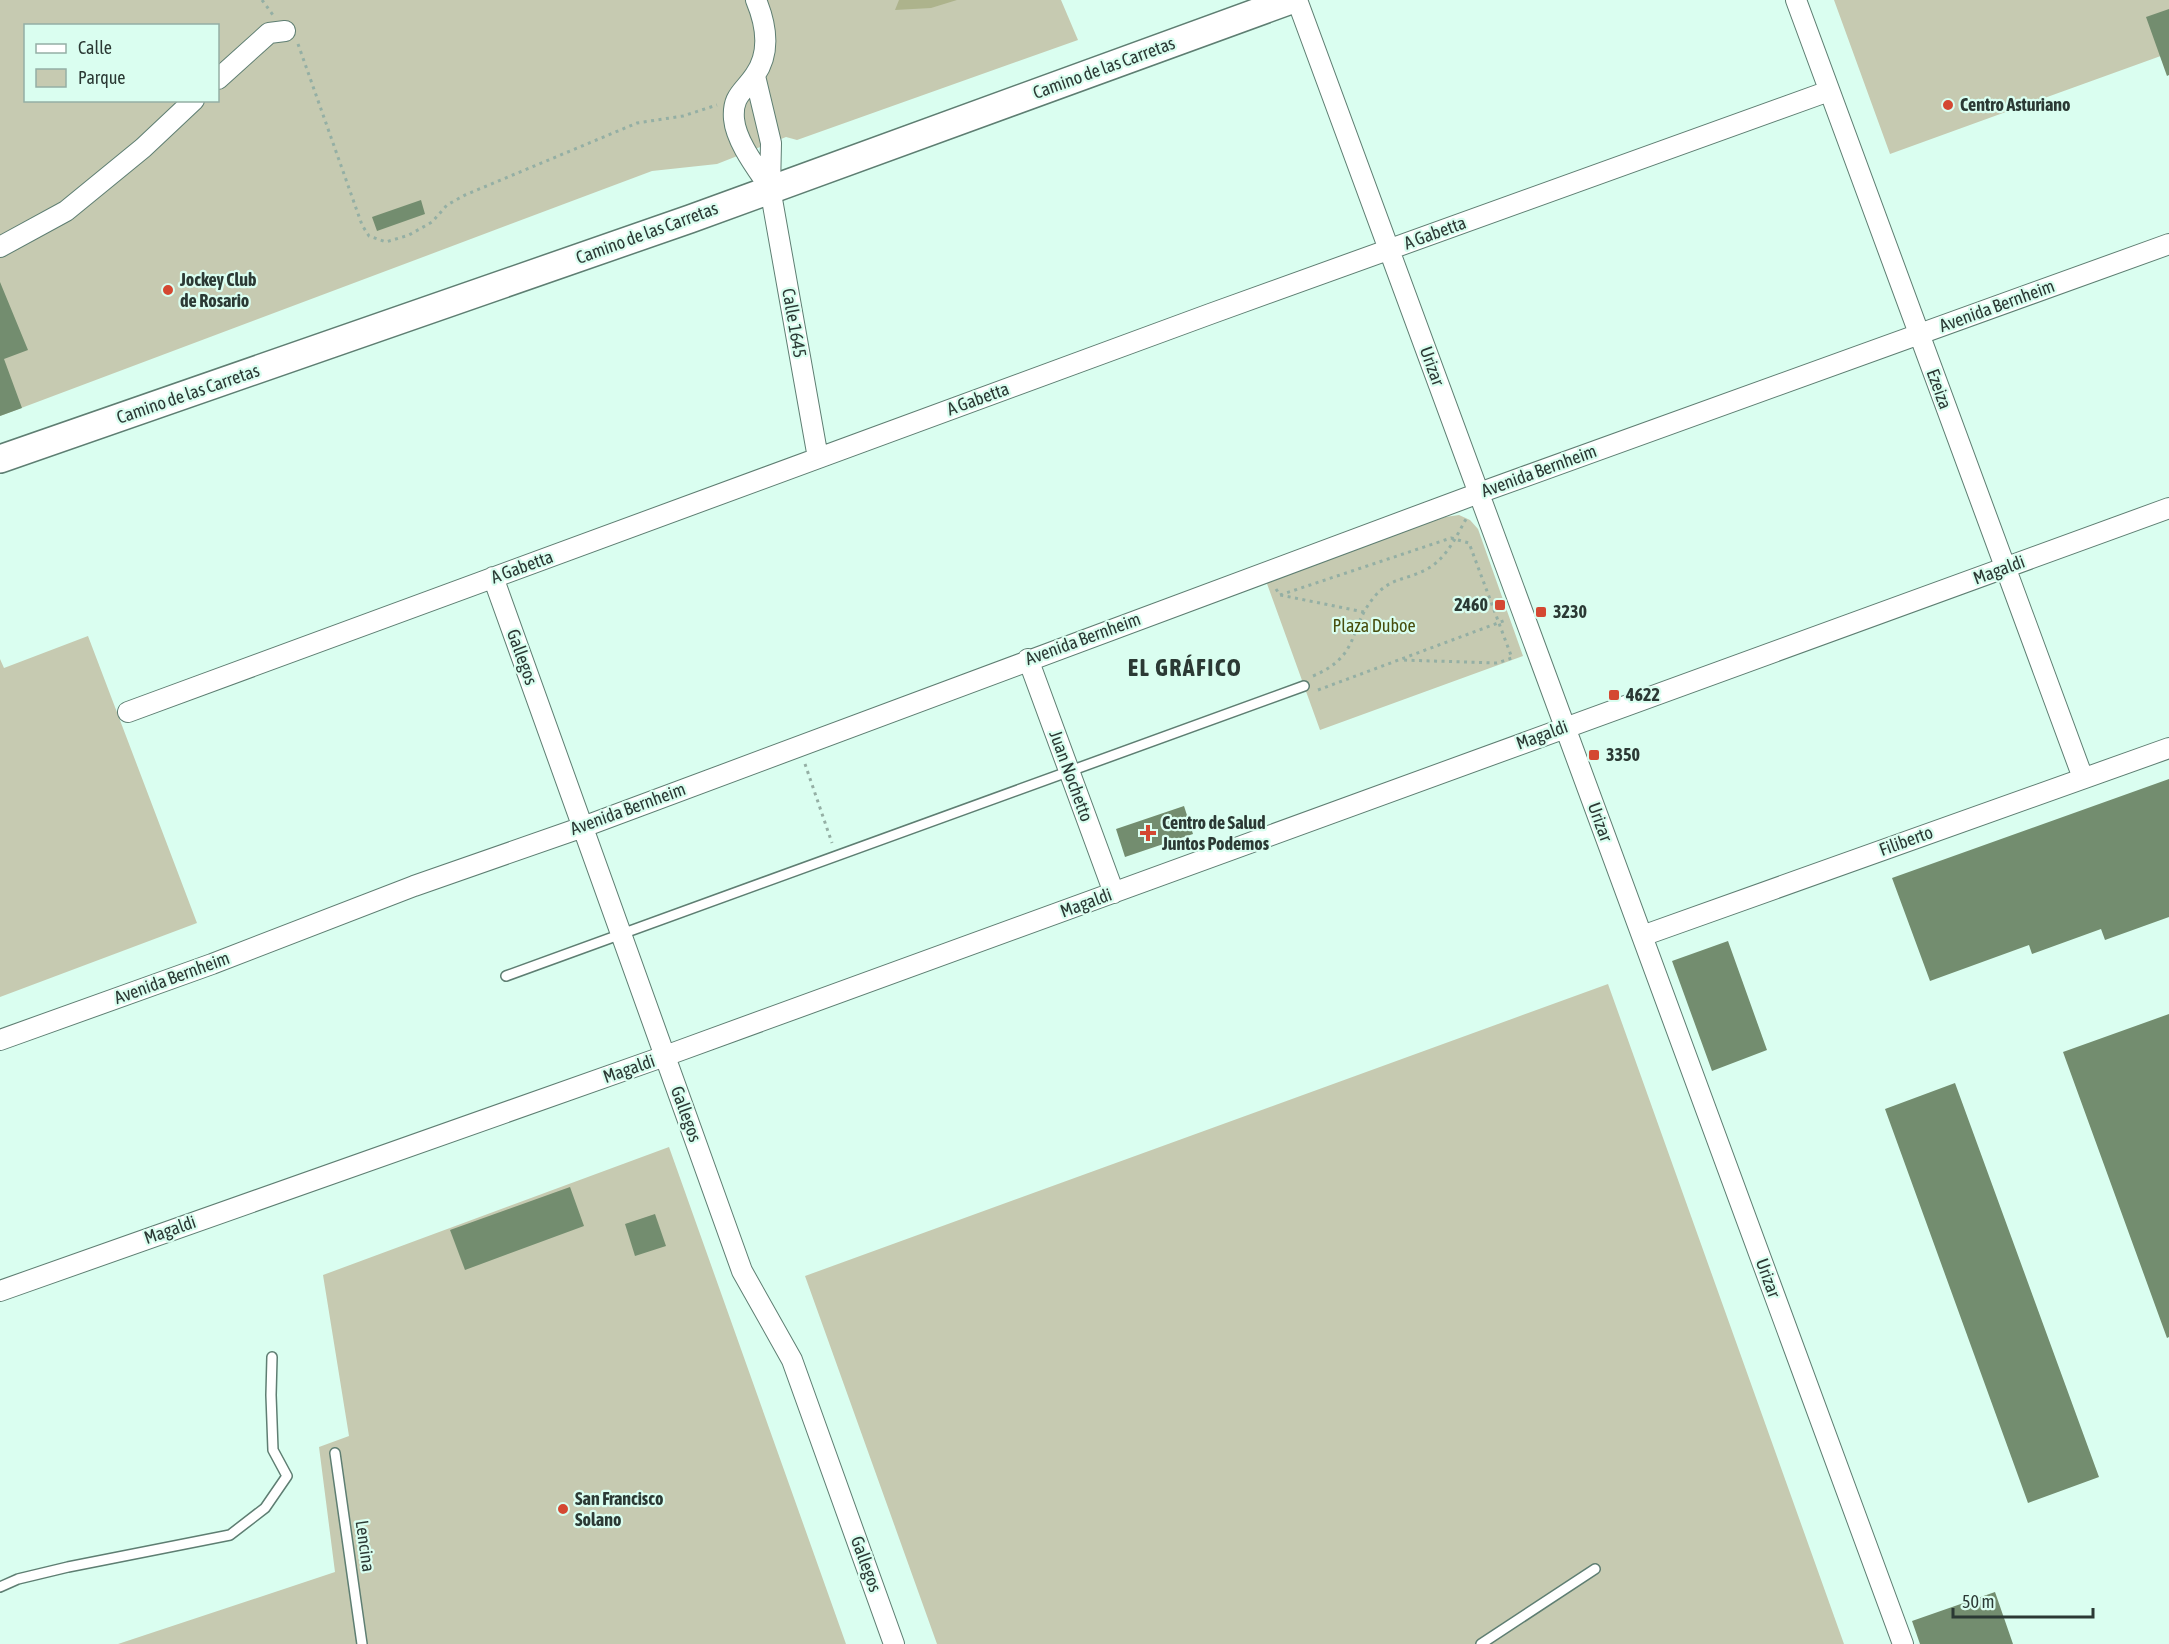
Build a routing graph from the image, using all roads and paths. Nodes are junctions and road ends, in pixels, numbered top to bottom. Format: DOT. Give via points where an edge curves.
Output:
graph roads {
  1 [pos="756,0"];
  2 [pos="1290,0"];
  3 [pos="1297,0"];
  4 [pos="1796,0"];
  5 [pos="285,31"];
  6 [pos="755,76"];
  7 [pos="219,78"];
  8 [pos="1829,91"];
  9 [pos="736,99"];
  10 [pos="192,102"];
  11 [pos="770,188"];
  12 [pos="2169,244"];
  13 [pos="0,247"];
  14 [pos="1389,249"];
  15 [pos="1919,334"];
  16 [pos="818,458"];
  17 [pos="0,459"];
  18 [pos="1479,493"];
  19 [pos="2169,508"];
  20 [pos="1455,539"];
  21 [pos="2005,567"];
  22 [pos="494,577"];
  23 [pos="1364,612"];
  24 [pos="1524,613"];
  25 [pos="1499,622"];
  26 [pos="1028,659"];
  27 [pos="1397,660"];
  28 [pos="1304,686"];
  29 [pos="128,712"];
  30 [pos="1565,727"];
  31 [pos="798,746"];
  32 [pos="2169,748"];
  33 [pos="1070,771"];
  34 [pos="2083,778"];
  35 [pos="583,827"];
  36 [pos="837,856"];
  37 [pos="1114,893"];
  38 [pos="621,934"];
  39 [pos="1642,936"];
  40 [pos="506,976"];
  41 [pos="0,1040"];
  42 [pos="665,1056"];
  43 [pos="0,1291"];
  44 [pos="272,1357"];
  45 [pos="335,1453"];
  46 [pos="1595,1569"];
  47 [pos="0,1587"];
  48 [pos="362,1644"];
  49 [pos="894,1644"];
  50 [pos="1481,1644"];
  51 [pos="1903,1644"];
  1 -- 6 [label="street" via="766,36 763,61"];
  2 -- 11 [label="street, Camino de las Carretas"];
  3 -- 14 [label="street, Urizar"];
  4 -- 8 [label="street, Ezeiza"];
  5 -- 7 [label="street" via="269,33"];
  5 -- 9 [label="path" via="297,40 362,225 369,236 386,242 432,222 447,205 465,195 637,123 683,116"];
  6 -- 9 [label="street"];
  6 -- 11 [label="street" via="771,143"];
  8 -- 14 [label="street, A Gabetta"];
  8 -- 15 [label="street, Ezeiza"];
  9 -- 11 [label="street" via="734,120 746,152"];
  10 -- 13 [label="street" via="66,211"];
  11 -- 16 [label="street, Calle 1645"];
  11 -- 17 [label="street, Camino de las Carretas"];
  12 -- 15 [label="street, Avenida Bernheim"];
  14 -- 16 [label="street, A Gabetta"];
  14 -- 18 [label="street, Urizar"];
  15 -- 18 [label="street, Avenida Bernheim"];
  15 -- 21 [label="street, Ezeiza"];
  16 -- 22 [label="street, A Gabetta"];
  18 -- 20 [label="path"];
  18 -- 24 [label="street, Urizar"];
  18 -- 26 [label="street, Avenida Bernheim"];
  19 -- 21 [label="street, Magaldi"];
  20 -- 23 [label="path" via="1428,569 1391,582"];
  20 -- 23 [label="path" via="1280,596"];
  20 -- 25 [label="path" via="1469,543"];
  21 -- 30 [label="street, Magaldi"];
  21 -- 34 [label="street, Ezeiza"];
  22 -- 29 [label="street, A Gabetta"];
  22 -- 35 [label="street, Gallegos"];
  23 -- 28 [label="path" via="1347,653"];
  24 -- 25 [label="path"];
  24 -- 30 [label="street, Urizar"];
  25 -- 27 [label="path"];
  25 -- 27 [label="path" via="1512,658 1497,663"];
  26 -- 31 [label="street, Avenida Bernheim"];
  26 -- 33 [label="street, Juan Nochetto"];
  27 -- 28 [label="path" via="1315,691"];
  28 -- 33 [label="lane"];
  30 -- 37 [label="street, Magaldi"];
  30 -- 39 [label="street, Urizar"];
  31 -- 35 [label="street, Avenida Bernheim"];
  31 -- 36 [label="path"];
  32 -- 34 [label="street, Filiberto"];
  33 -- 36 [label="lane"];
  33 -- 37 [label="street, Juan Nochetto"];
  34 -- 39 [label="street, Filiberto"];
  35 -- 38 [label="street, Gallegos"];
  35 -- 41 [label="street, Avenida Bernheim"];
  36 -- 38 [label="lane"];
  37 -- 42 [label="street, Magaldi"];
  38 -- 40 [label="lane"];
  38 -- 42 [label="street, Gallegos"];
  39 -- 51 [label="street, Urizar"];
  42 -- 43 [label="street, Magaldi"];
  42 -- 49 [label="street, Gallegos" via="742,1271 792,1360"];
  44 -- 47 [label="lane" via="273,1450 287,1476 264,1508 230,1535 68,1567"];
  45 -- 48 [label="lane, Lencina"];
  46 -- 50 [label="lane"];
}
